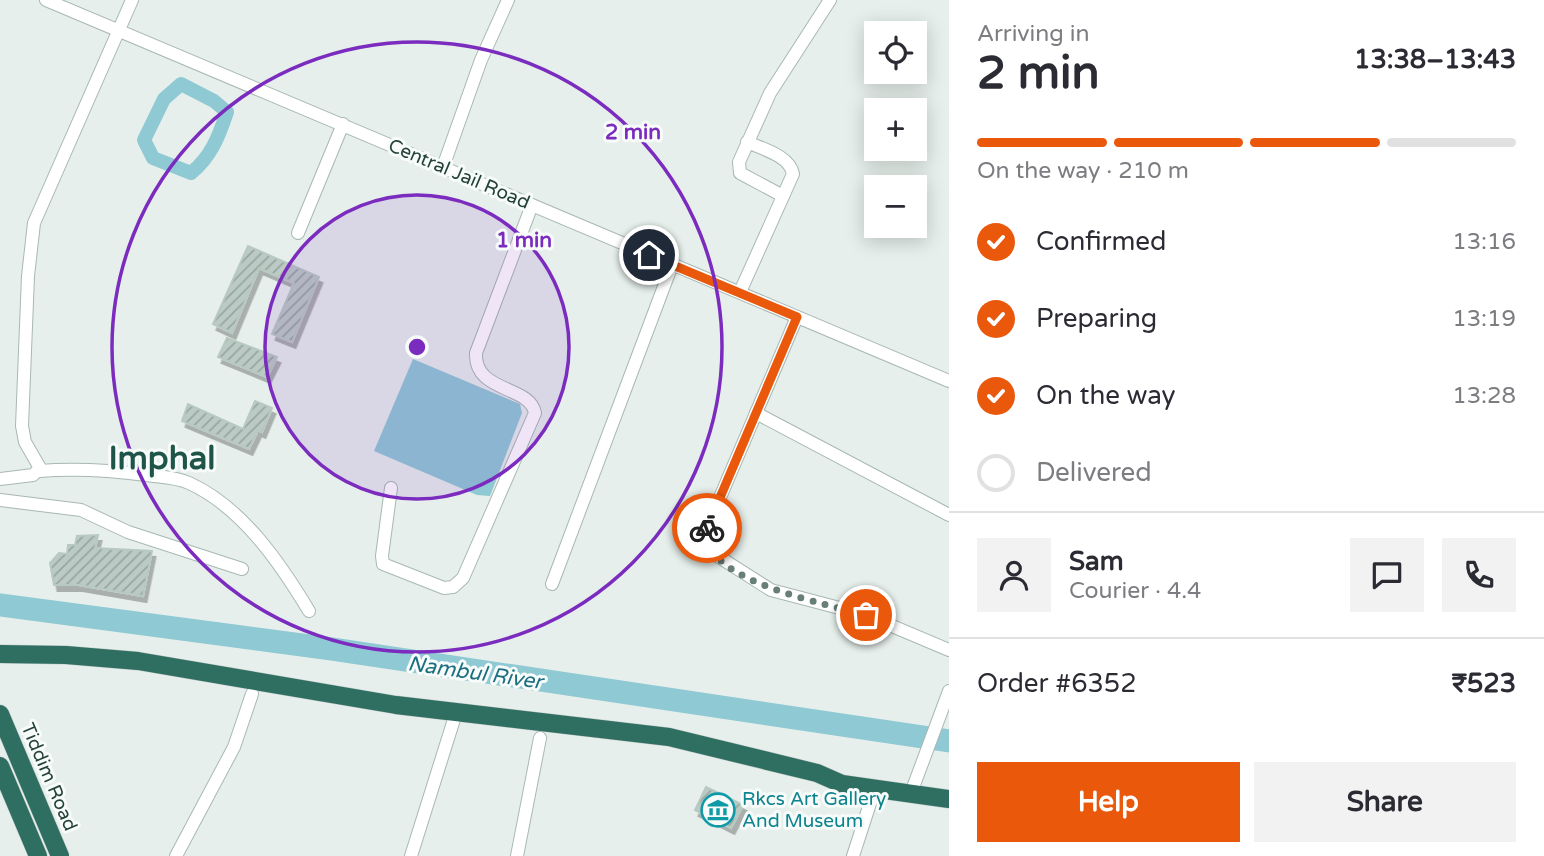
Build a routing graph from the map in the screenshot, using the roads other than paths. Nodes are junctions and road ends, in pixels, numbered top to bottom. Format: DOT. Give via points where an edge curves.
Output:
graph roads {
  1 [pos="46,0"];
  2 [pos="132,0"];
  3 [pos="508,0"];
  4 [pos="830,0"];
  5 [pos="117,28"];
  6 [pos="343,124"];
  7 [pos="747,142"];
  8 [pos="443,167"];
  9 [pos="783,196"];
  10 [pos="533,205"];
  11 [pos="298,233"];
  12 [pos="672,265"];
  13 [pos="740,292"];
  14 [pos="797,317"];
  15 [pos="949,381"];
  16 [pos="756,414"];
  17 [pos="39,471"];
  18 [pos="0,479"];
  19 [pos="391,488"];
  20 [pos="0,500"];
  21 [pos="949,515"];
  22 [pos="242,569"];
  23 [pos="552,584"];
  24 [pos="309,611"];
  25 [pos="949,650"];
  26 [pos="0,654"];
  27 [pos="252,694"];
  28 [pos="948,695"];
  29 [pos="456,713"];
  30 [pos="0,714"];
  31 [pos="540,738"];
  32 [pos="0,766"];
  33 [pos="875,788"];
  34 [pos="911,793"];
  35 [pos="949,799"];
  36 [pos="35,854"];
  37 [pos="60,856"];
  38 [pos="176,856"];
  39 [pos="411,856"];
  40 [pos="517,856"];
  41 [pos="853,856"];
  1 -- 5 [label="street, Central Jail Road"];
  2 -- 5 [label="street"];
  3 -- 8 [label="street"];
  4 -- 7 [label="street" via="770,93"];
  5 -- 6 [label="street, Central Jail Road"];
  5 -- 17 [label="street" via="34,223 22,426"];
  6 -- 8 [label="street, Central Jail Road"];
  6 -- 11 [label="street"];
  7 -- 9 [label="street" via="740,173"];
  7 -- 9 [label="street" via="792,166"];
  8 -- 10 [label="street, Central Jail Road"];
  9 -- 13 [label="street"];
  10 -- 12 [label="street, Central Jail Road"];
  10 -- 19 [label="street" via="475,363 484,377 531,403 535,414 463,578 453,587 444,588 383,564"];
  12 -- 13 [label="street, Central Jail Road"];
  12 -- 23 [label="street"];
  13 -- 14 [label="street, Central Jail Road"];
  14 -- 15 [label="street, Central Jail Road"];
  14 -- 16 [label="street"];
  16 -- 21 [label="street"];
  16 -- 25 [label="street" via="707,528 709,550 771,590 866,615"];
  17 -- 18 [label="street"];
  17 -- 24 [label="street" via="93,468 176,479 197,487 247,527 283,568"];
  20 -- 22 [label="street" via="81,510 128,532"];
  26 -- 29 [label="highway" via="138,661"];
  27 -- 38 [label="street" via="234,747"];
  28 -- 34 [label="street"];
  29 -- 33 [label="highway" via="669,737 817,773 842,784"];
  29 -- 39 [label="street"];
  30 -- 37 [label="highway, Tiddim Road"];
  31 -- 40 [label="street"];
  32 -- 36 [label="highway"];
  33 -- 34 [label="highway"];
  33 -- 41 [label="street"];
  34 -- 35 [label="highway"];
}
